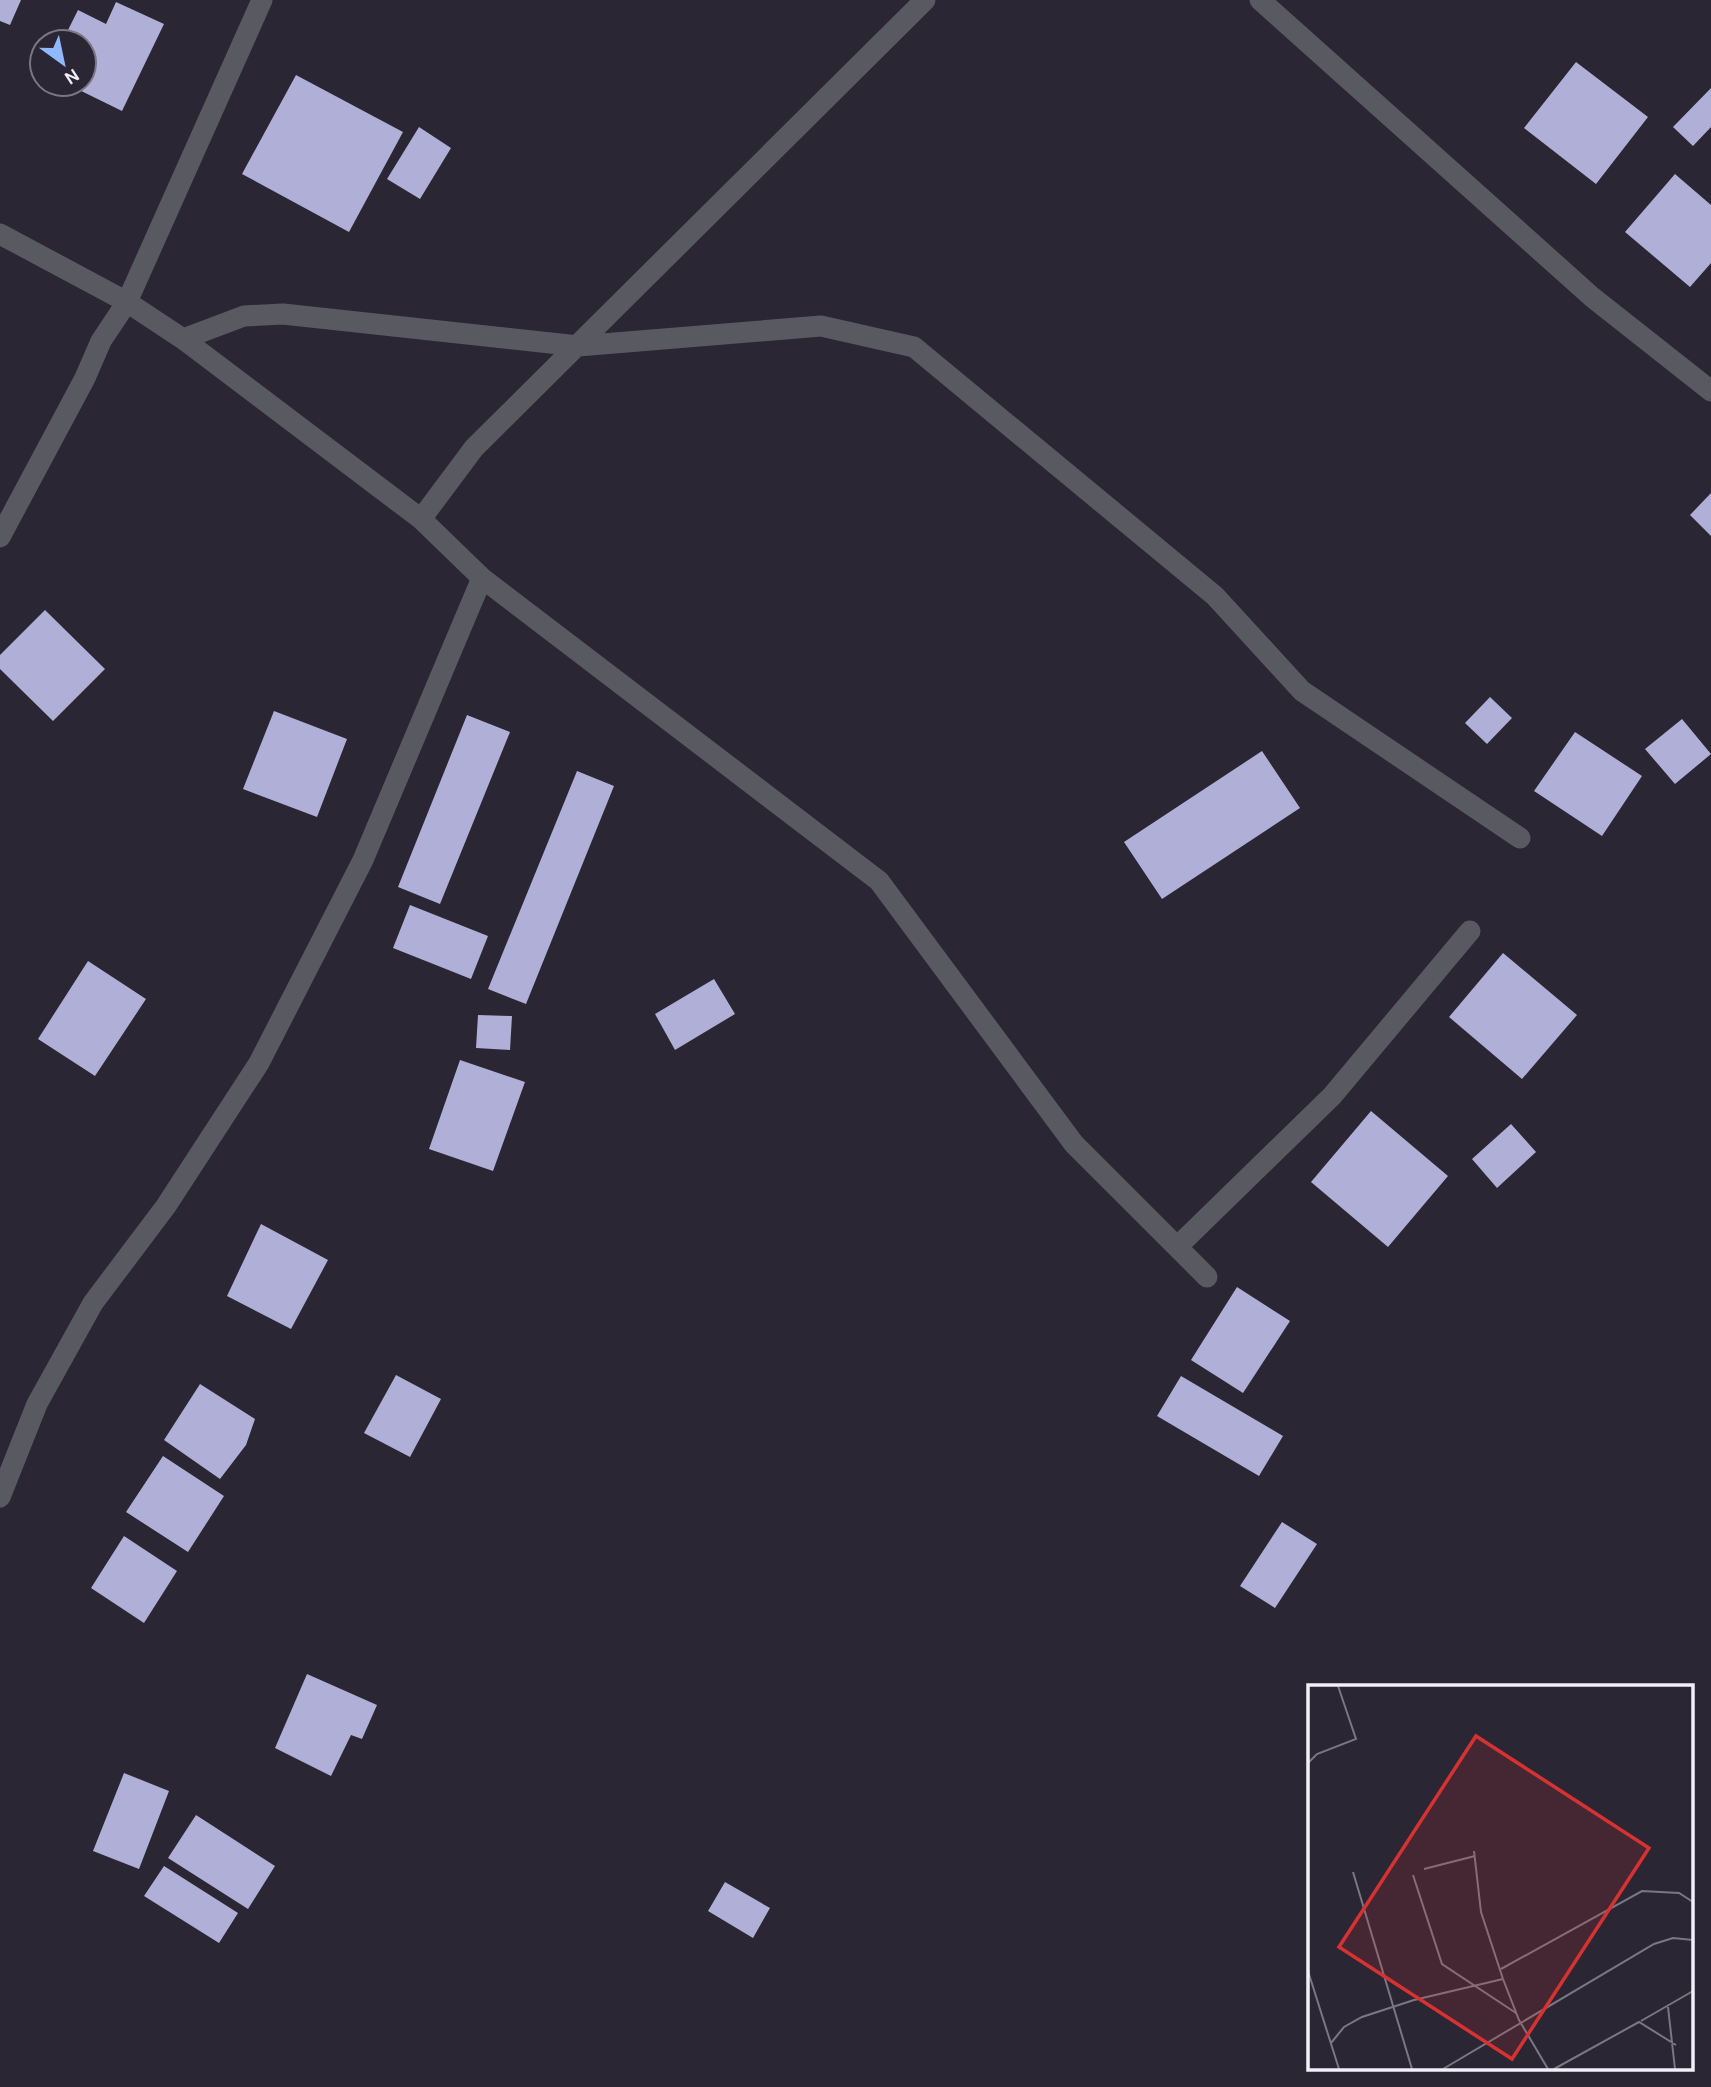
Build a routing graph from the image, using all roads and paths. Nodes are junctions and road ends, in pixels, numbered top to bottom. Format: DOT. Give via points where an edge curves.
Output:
graph roads {
  1 [pos="262,0"];
  2 [pos="925,0"];
  3 [pos="1260,0"];
  4 [pos="0,233"];
  5 [pos="127,302"];
  6 [pos="183,339"];
  7 [pos="578,346"];
  8 [pos="1711,391"];
  9 [pos="421,519"];
  10 [pos="0,537"];
  11 [pos="482,578"];
  12 [pos="1520,838"];
  13 [pos="1470,931"];
  14 [pos="1177,1247"];
  15 [pos="1207,1277"];
  16 [pos="0,1497"];
  1 -- 5 [label="street"];
  2 -- 7 [label="street"];
  3 -- 8 [label="street" via="1592,297"];
  4 -- 5 [label="street"];
  5 -- 6 [label="street"];
  5 -- 10 [label="street" via="101,341"];
  6 -- 7 [label="street" via="244,316 283,314"];
  6 -- 9 [label="street"];
  7 -- 9 [label="street" via="474,448"];
  7 -- 12 [label="street" via="821,327 914,347 1215,596 1302,691"];
  9 -- 11 [label="street"];
  11 -- 14 [label="street" via="879,881 1074,1144"];
  11 -- 16 [label="street" via="363,860 259,1062 166,1206 93,1303 37,1404"];
  13 -- 14 [label="street" via="1332,1096"];
  14 -- 15 [label="street"];
}
